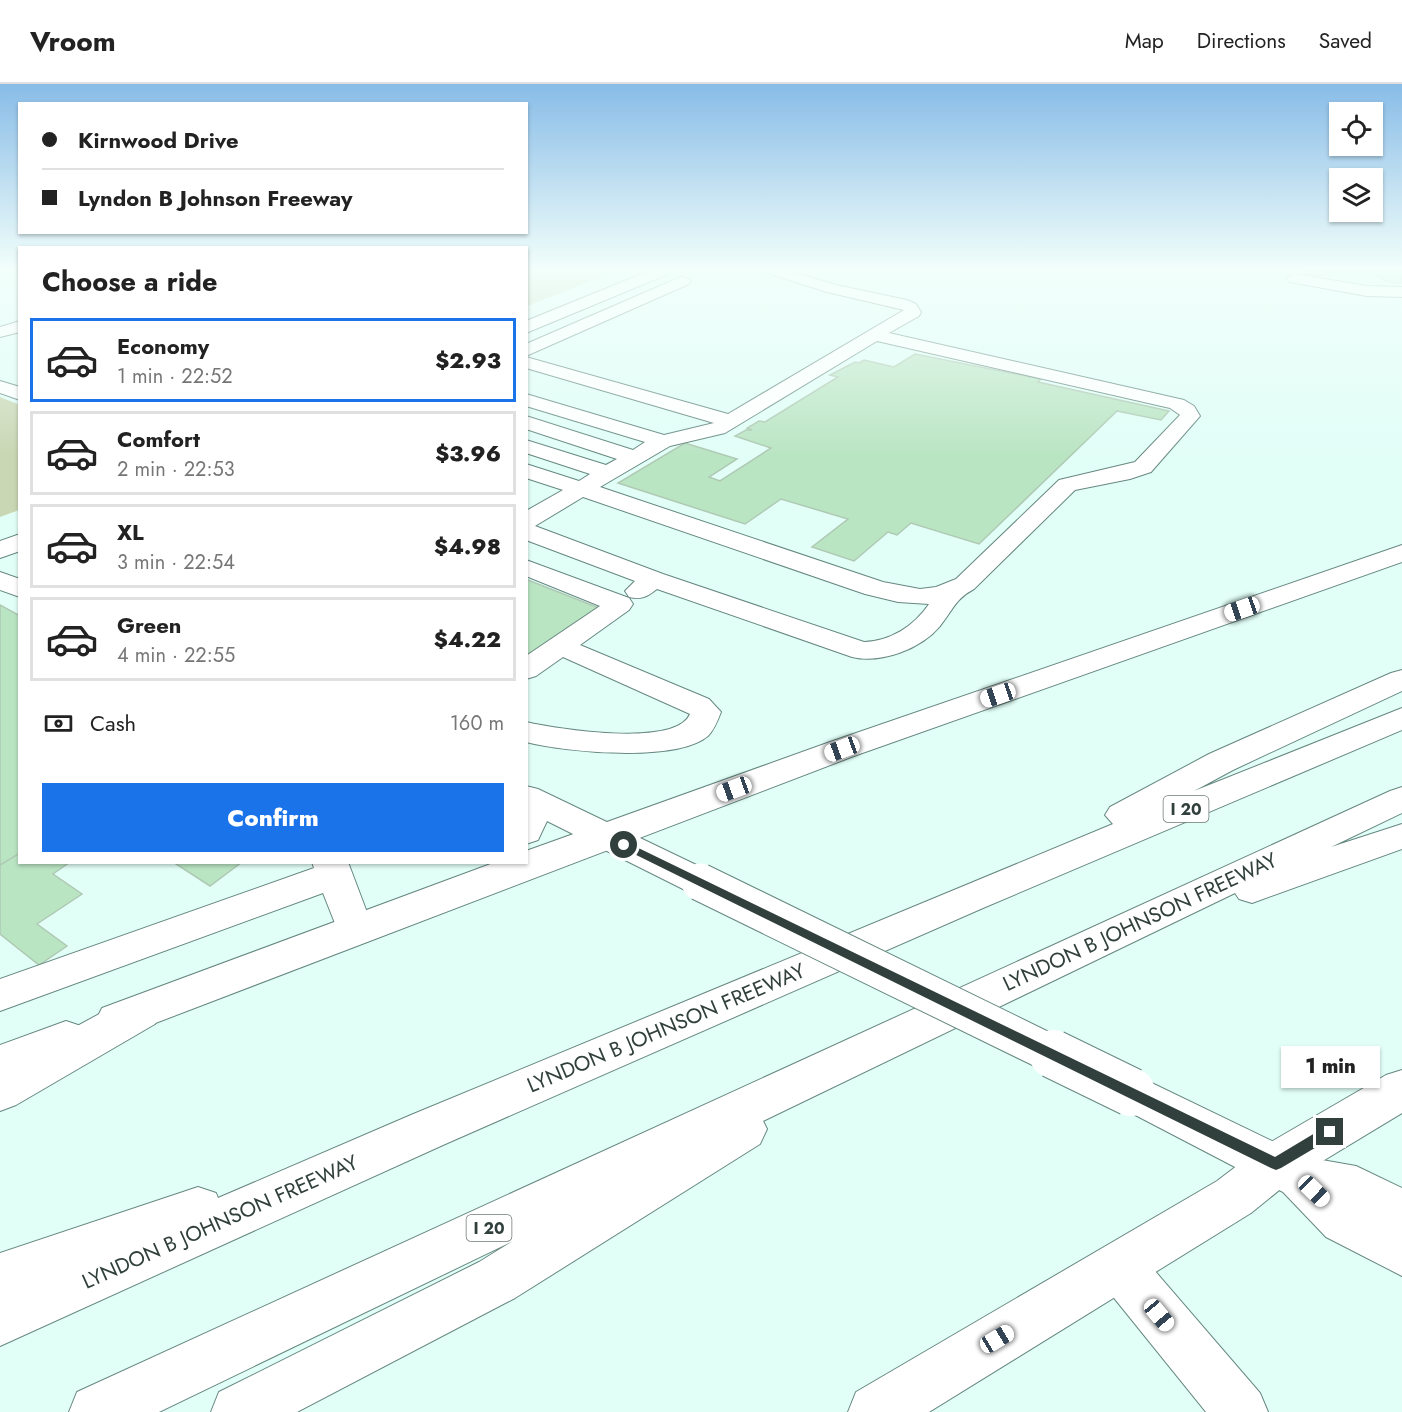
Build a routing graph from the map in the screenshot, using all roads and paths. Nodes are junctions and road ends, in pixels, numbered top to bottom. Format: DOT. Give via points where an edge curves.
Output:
graph roads {
  1 [pos="571,331"];
  2 [pos="880,331"];
  3 [pos="873,335"];
  4 [pos="528,350"];
  5 [pos="528,363"];
  6 [pos="528,382"];
  7 [pos="0,387"];
  8 [pos="18,393"];
  9 [pos="528,401"];
  10 [pos="730,421"];
  11 [pos="528,423"];
  12 [pos="702,432"];
  13 [pos="663,441"];
  14 [pos="528,447"];
  15 [pos="635,457"];
  16 [pos="528,471"];
  17 [pos="608,473"];
  18 [pos="582,489"];
  19 [pos="528,501"];
  20 [pos="549,508"];
  21 [pos="528,520"];
  22 [pos="528,532"];
  23 [pos="1402,553"];
  24 [pos="528,568"];
  25 [pos="654,579"];
  26 [pos="0,580"];
  27 [pos="18,589"];
  28 [pos="949,593"];
  29 [pos="620,604"];
  30 [pos="560,646"];
  31 [pos="528,669"];
  32 [pos="1402,679"];
  33 [pos="1402,718"];
  34 [pos="528,732"];
  35 [pos="528,798"];
  36 [pos="1402,799"];
  37 [pos="528,807"];
  38 [pos="528,828"];
  39 [pos="605,836"];
  40 [pos="1402,836"];
  41 [pos="528,862"];
  42 [pos="510,868"];
  43 [pos="332,869"];
  44 [pos="969,898"];
  45 [pos="354,931"];
  46 [pos="1083,948"];
  47 [pos="0,995"];
  48 [pos="140,1012"];
  49 [pos="881,1045"];
  50 [pos="0,1064"];
  51 [pos="1402,1089"];
  52 [pos="0,1091"];
  53 [pos="427,1130"];
  54 [pos="1287,1170"];
  55 [pos="1402,1212"];
  56 [pos="1402,1252"];
  57 [pos="1119,1266"];
  58 [pos="0,1279"];
  59 [pos="0,1319"];
  60 [pos="97,1412"];
  61 [pos="239,1412"];
  62 [pos="876,1412"];
  63 [pos="1241,1412"];
  1 -- 4 [label="street"];
  2 -- 3 [label="street"];
  3 -- 10 [label="street"];
  3 -- 28 [label="street" via="1177,404 1190,416 1143,467 1067,485 965,584"];
  5 -- 10 [label="street"];
  6 -- 12 [label="street"];
  7 -- 8 [label="street"];
  9 -- 13 [label="street"];
  10 -- 12 [label="street"];
  11 -- 15 [label="street"];
  12 -- 13 [label="street"];
  13 -- 15 [label="street"];
  14 -- 17 [label="street"];
  15 -- 17 [label="street"];
  16 -- 18 [label="street"];
  17 -- 18 [label="street"];
  18 -- 20 [label="street"];
  18 -- 28 [label="street" via="902,597"];
  19 -- 20 [label="street"];
  20 -- 21 [label="street"];
  22 -- 25 [label="street"];
  23 -- 39 [label="main road"];
  24 -- 29 [label="street"];
  25 -- 28 [label="street" via="862,651 890,647 926,626"];
  25 -- 29 [label="street"];
  26 -- 27 [label="street"];
  29 -- 30 [label="street"];
  30 -- 31 [label="street"];
  30 -- 34 [label="street" via="698,705 706,712 696,730 684,737 624,743"];
  32 -- 44 [label="main road" via="1221,762"];
  33 -- 44 [label="main road, LYNDON B JOHNSON FREEWAY / I 20"];
  35 -- 39 [label="street"];
  36 -- 46 [label="main road, LYNDON B JOHNSON FREEWAY / I 20"];
  37 -- 38 [label="street"];
  39 -- 41 [label="main road"];
  39 -- 54 [label="street, bridge"];
  40 -- 46 [label="main road"];
  42 -- 45 [label="main road"];
  43 -- 45 [label="street"];
  43 -- 47 [label="street"];
  44 -- 53 [label="main road, LYNDON B JOHNSON FREEWAY / I 20"];
  45 -- 48 [label="main road"];
  46 -- 49 [label="main road, LYNDON B JOHNSON FREEWAY / I 20"];
  48 -- 50 [label="main road"];
  48 -- 52 [label="main road"];
  49 -- 60 [label="main road, LYNDON B JOHNSON FREEWAY / I 20"];
  49 -- 61 [label="main road" via="497,1280"];
  51 -- 54 [label="main road"];
  53 -- 58 [label="main road"];
  53 -- 59 [label="main road, LYNDON B JOHNSON FREEWAY / I 20"];
  54 -- 55 [label="street" via="1356,1188"];
  54 -- 56 [label="street" via="1343,1221"];
  54 -- 57 [label="main road"];
  57 -- 62 [label="main road"];
  57 -- 63 [label="street"];
}
